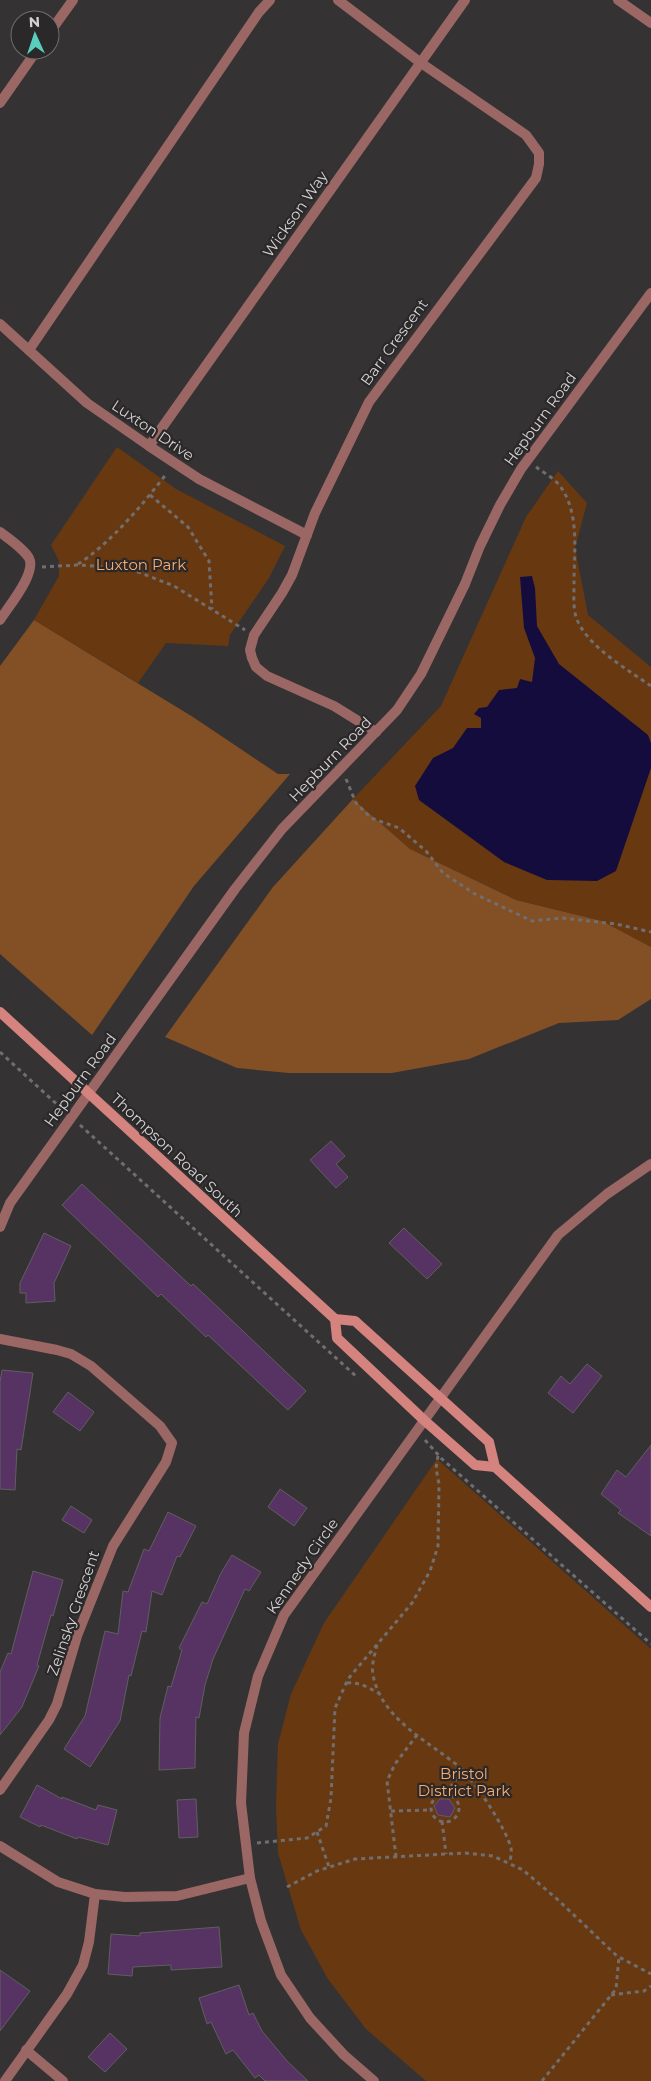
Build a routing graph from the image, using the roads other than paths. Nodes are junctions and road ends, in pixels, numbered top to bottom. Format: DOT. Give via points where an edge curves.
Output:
graph roads {
  1 [pos="73,0"];
  2 [pos="270,0"];
  3 [pos="338,0"];
  4 [pos="465,0"];
  5 [pos="618,0"];
  6 [pos="60,18"];
  7 [pos="651,23"];
  8 [pos="31,60"];
  9 [pos="420,63"];
  10 [pos="0,102"];
  11 [pos="651,293"];
  12 [pos="0,324"];
  13 [pos="29,350"];
  14 [pos="149,446"];
  15 [pos="0,532"];
  16 [pos="307,535"];
  17 [pos="0,620"];
  18 [pos="376,732"];
  19 [pos="0,1012"];
  20 [pos="89,1094"];
  21 [pos="651,1164"];
  22 [pos="0,1227"];
  23 [pos="335,1319"];
  24 [pos="0,1339"];
  25 [pos="441,1398"];
  26 [pos="425,1421"];
  27 [pos="495,1467"];
  28 [pos="651,1607"];
  29 [pos="0,1790"];
  30 [pos="0,1846"];
  31 [pos="250,1878"];
  32 [pos="95,1894"];
  33 [pos="26,2050"];
  34 [pos="5,2081"];
  35 [pos="63,2081"];
  36 [pos="374,2081"];
  1 -- 6 [label="street"];
  2 -- 13 [label="street"];
  3 -- 9 [label="street, Barr Crescent"];
  4 -- 9 [label="street, Wickson Way"];
  5 -- 7 [label="street"];
  8 -- 10 [label="street"];
  9 -- 14 [label="street, Wickson Way"];
  9 -- 16 [label="street, Barr Crescent" via="526,135 538,153 536,178 369,402"];
  11 -- 18 [label="street, Hepburn Road" via="528,461 500,505 422,674 397,710"];
  12 -- 13 [label="street, Luxton Drive"];
  13 -- 14 [label="street, Luxton Drive" via="87,403"];
  14 -- 16 [label="street, Luxton Drive" via="199,479"];
  15 -- 17 [label="street" via="29,559 31,568"];
  16 -- 18 [label="street, Barr Crescent" via="282,593 254,635 250,650 256,667 266,676 334,706"];
  18 -- 20 [label="street, Hepburn Road" via="282,829 235,889"];
  19 -- 20 [label="main road, Thompson Road South"];
  20 -- 22 [label="street, Hepburn Road" via="10,1203"];
  20 -- 23 [label="main road, Thompson Road South"];
  21 -- 25 [label="street, Kennedy Circle" via="607,1194 558,1235"];
  23 -- 25 [label="main road, Thompson Road South" via="355,1321"];
  23 -- 26 [label="main road" via="337,1338"];
  24 -- 29 [label="street, Zelinsky Crescent" via="71,1354 91,1366 160,1426 172,1443 166,1462 112,1546 77,1636 57,1704"];
  25 -- 26 [label="street, Kennedy Circle"];
  25 -- 27 [label="main road, Thompson Road South" via="490,1442"];
  26 -- 27 [label="main road" via="475,1465"];
  26 -- 31 [label="street, Kennedy Circle" via="284,1615 258,1676 244,1733 241,1803"];
  27 -- 28 [label="main road"];
  30 -- 32 [label="street" via="58,1882"];
  31 -- 32 [label="street" via="176,1896"];
  31 -- 36 [label="street, Kennedy Circle" via="261,1921 281,1975 310,2018 344,2055"];
  32 -- 33 [label="street" via="83,1965 67,1994"];
  33 -- 34 [label="street"];
  33 -- 35 [label="street"];
}
